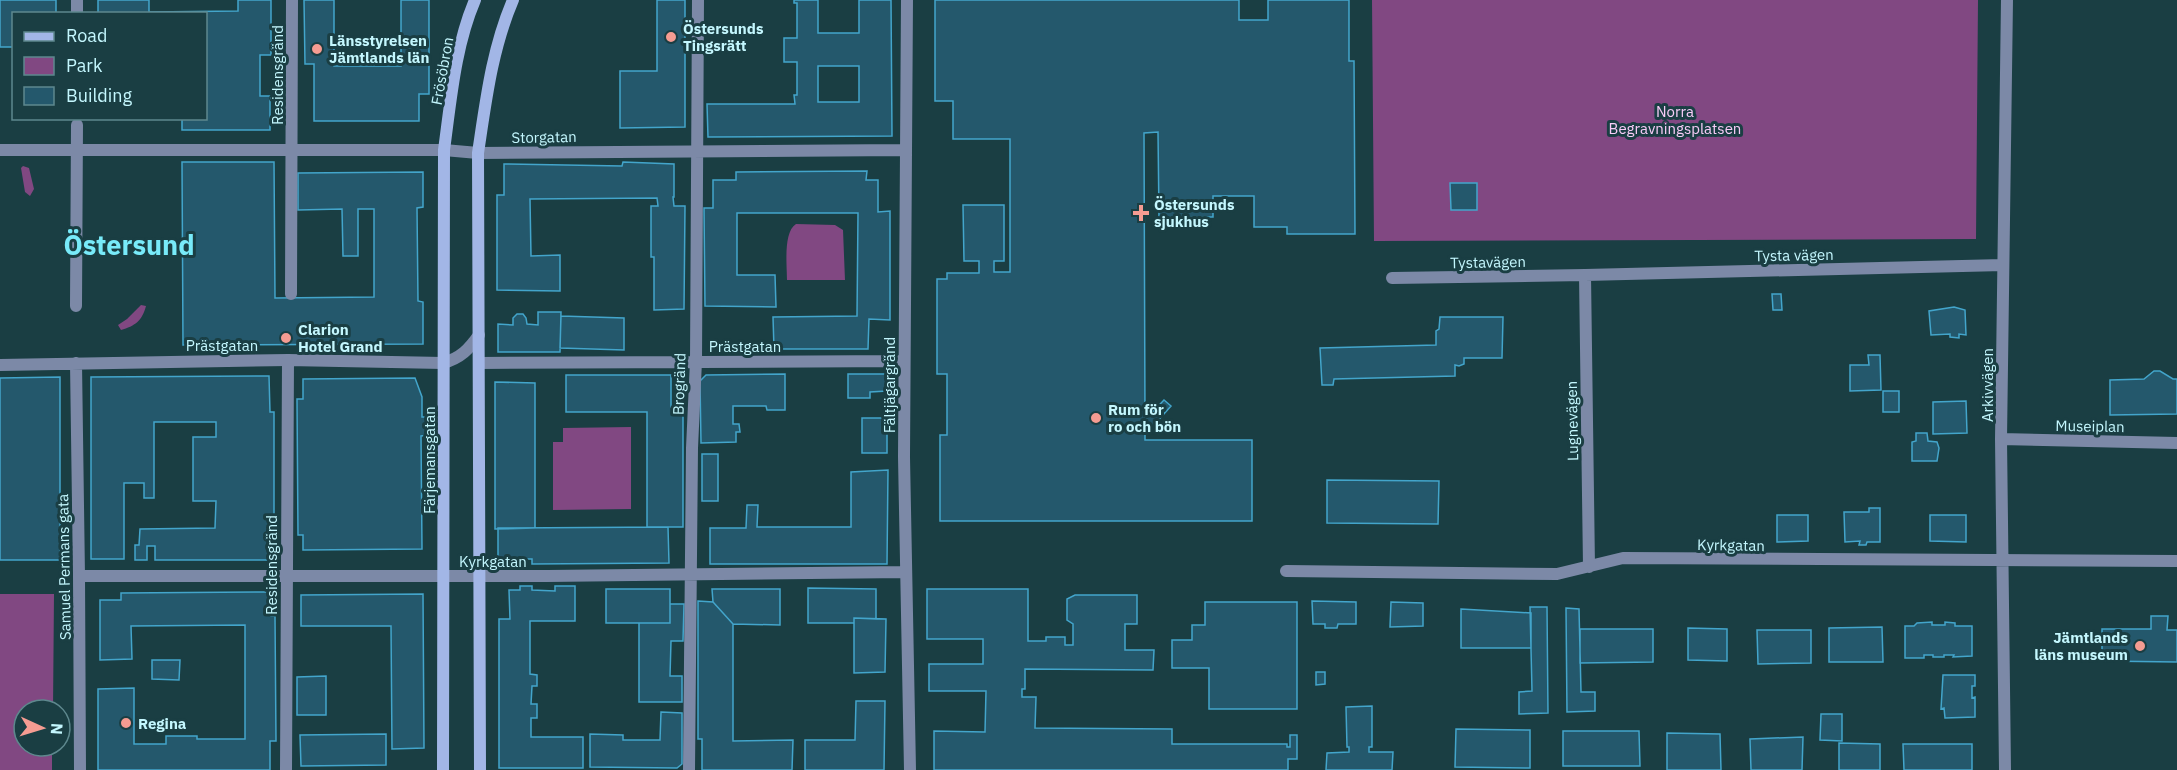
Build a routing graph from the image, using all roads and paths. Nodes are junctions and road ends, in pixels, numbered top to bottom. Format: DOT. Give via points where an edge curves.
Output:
graph roads {
  1 [pos="292,0"];
  2 [pos="475,0"];
  3 [pos="513,0"];
  4 [pos="698,0"];
  5 [pos="907,0"];
  6 [pos="2007,0"];
  7 [pos="77,125"];
  8 [pos="292,149"];
  9 [pos="0,150"];
  10 [pos="77,150"];
  11 [pos="444,150"];
  12 [pos="906,150"];
  13 [pos="697,151"];
  14 [pos="478,153"];
  15 [pos="2003,265"];
  16 [pos="1585,275"];
  17 [pos="1392,278"];
  18 [pos="291,294"];
  19 [pos="76,306"];
  20 [pos="479,335"];
  21 [pos="288,360"];
  22 [pos="696,361"];
  23 [pos="903,361"];
  24 [pos="76,363"];
  25 [pos="443,363"];
  26 [pos="479,363"];
  27 [pos="0,365"];
  28 [pos="2001,439"];
  29 [pos="2177,443"];
  30 [pos="2003,559"];
  31 [pos="2177,561"];
  32 [pos="1588,567"];
  33 [pos="1286,571"];
  34 [pos="906,572"];
  35 [pos="690,574"];
  36 [pos="79,576"];
  37 [pos="286,576"];
  38 [pos="444,576"];
  39 [pos="479,577"];
  40 [pos="80,770"];
  41 [pos="286,770"];
  42 [pos="443,770"];
  43 [pos="480,770"];
  44 [pos="689,770"];
  45 [pos="910,770"];
  46 [pos="2005,770"];
  1 -- 8 [label="street, Residensgränd"];
  2 -- 11 [label="main road, Frösöbron" via="466,20 455,71"];
  3 -- 14 [label="main road" via="491,69"];
  4 -- 13 [label="street, Brogränd"];
  5 -- 12 [label="street, Fältjägargränd"];
  6 -- 15 [label="street, Arkivvägen"];
  7 -- 10 [label="street"];
  8 -- 10 [label="street, Storgatan"];
  8 -- 11 [label="street, Storgatan"];
  8 -- 18 [label="street, Residensgränd"];
  9 -- 10 [label="street, Storgatan"];
  10 -- 19 [label="street"];
  11 -- 14 [label="street, Storgatan"];
  11 -- 25 [label="main road, Färjemansgatan"];
  12 -- 13 [label="street, Storgatan"];
  12 -- 23 [label="street, Fältjägargränd"];
  13 -- 14 [label="street, Storgatan"];
  13 -- 22 [label="street, Brogränd"];
  14 -- 20 [label="main road"];
  15 -- 16 [label="street, Tysta vägen"];
  15 -- 28 [label="street, Arkivvägen"];
  16 -- 17 [label="street, Tystavägen"];
  16 -- 32 [label="street, Lugnevägen"];
  20 -- 25 [label="street" via="468,351"];
  20 -- 26 [label="main road"];
  21 -- 24 [label="street, Prästgatan"];
  21 -- 25 [label="street, Prästgatan"];
  21 -- 37 [label="street, Residensgränd"];
  22 -- 23 [label="street, Prästgatan"];
  22 -- 26 [label="street, Prästgatan"];
  22 -- 35 [label="street, Brogränd"];
  23 -- 34 [label="street, Fältjägargränd"];
  24 -- 27 [label="street, Prästgatan"];
  24 -- 36 [label="street, Samuel Permans gata"];
  25 -- 38 [label="main road, Färjemansgatan"];
  26 -- 39 [label="main road"];
  28 -- 29 [label="street, Museiplan"];
  28 -- 30 [label="street, Arkivvägen"];
  30 -- 31 [label="street, Kyrkgatan"];
  30 -- 32 [label="street, Kyrkgatan" via="1623,558"];
  30 -- 46 [label="street, Arkivvägen"];
  32 -- 33 [label="street, Kyrkgatan" via="1557,574"];
  34 -- 35 [label="street, Kyrkgatan"];
  34 -- 45 [label="street, Fältjägargränd"];
  35 -- 39 [label="street, Kyrkgatan"];
  35 -- 44 [label="street, Brogränd"];
  36 -- 37 [label="street, Kyrkgatan"];
  36 -- 40 [label="street, Samuel Permans gata"];
  37 -- 38 [label="street, Kyrkgatan"];
  37 -- 41 [label="street, Residensgränd"];
  38 -- 39 [label="street, Kyrkgatan"];
  38 -- 42 [label="main road, Färjemansgatan"];
  39 -- 43 [label="main road"];
}
